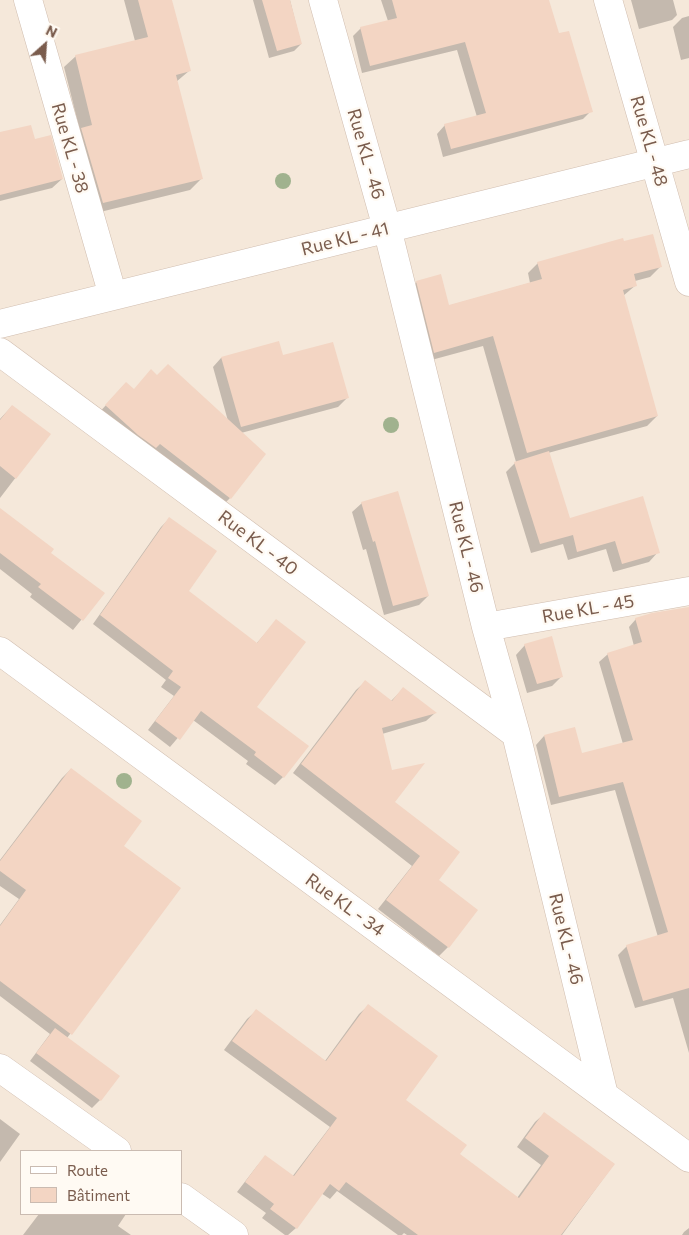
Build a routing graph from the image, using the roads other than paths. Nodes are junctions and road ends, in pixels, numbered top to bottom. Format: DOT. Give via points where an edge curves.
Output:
graph roads {
  1 [pos="28,0"];
  2 [pos="323,0"];
  3 [pos="608,0"];
  4 [pos="689,154"];
  5 [pos="655,162"];
  6 [pos="387,228"];
  7 [pos="689,282"];
  8 [pos="113,296"];
  9 [pos="0,324"];
  10 [pos="0,352"];
  11 [pos="689,591"];
  12 [pos="486,627"];
  13 [pos="0,651"];
  14 [pos="516,734"];
  15 [pos="0,1068"];
  16 [pos="604,1095"];
  17 [pos="116,1150"];
  18 [pos="689,1158"];
  19 [pos="182,1198"];
  20 [pos="234,1235"];
  1 -- 8 [label="street, Rue KL - 38"];
  2 -- 6 [label="street, Rue KL - 46"];
  3 -- 5 [label="street, Rue KL - 48"];
  4 -- 5 [label="street, Rue KL - 41"];
  5 -- 6 [label="street, Rue KL - 41"];
  5 -- 7 [label="street, Rue KL - 48"];
  6 -- 8 [label="street, Rue KL - 41"];
  6 -- 12 [label="street, Rue KL - 46"];
  8 -- 9 [label="street, Rue KL - 41"];
  10 -- 14 [label="street, Rue KL - 40"];
  11 -- 12 [label="street, Rue KL - 45"];
  12 -- 14 [label="street, Rue KL - 46"];
  13 -- 16 [label="street, Rue KL - 34"];
  14 -- 16 [label="street, Rue KL - 46"];
  15 -- 17 [label="street"];
  16 -- 18 [label="street, Rue KL - 34"];
  19 -- 20 [label="street"];
}
